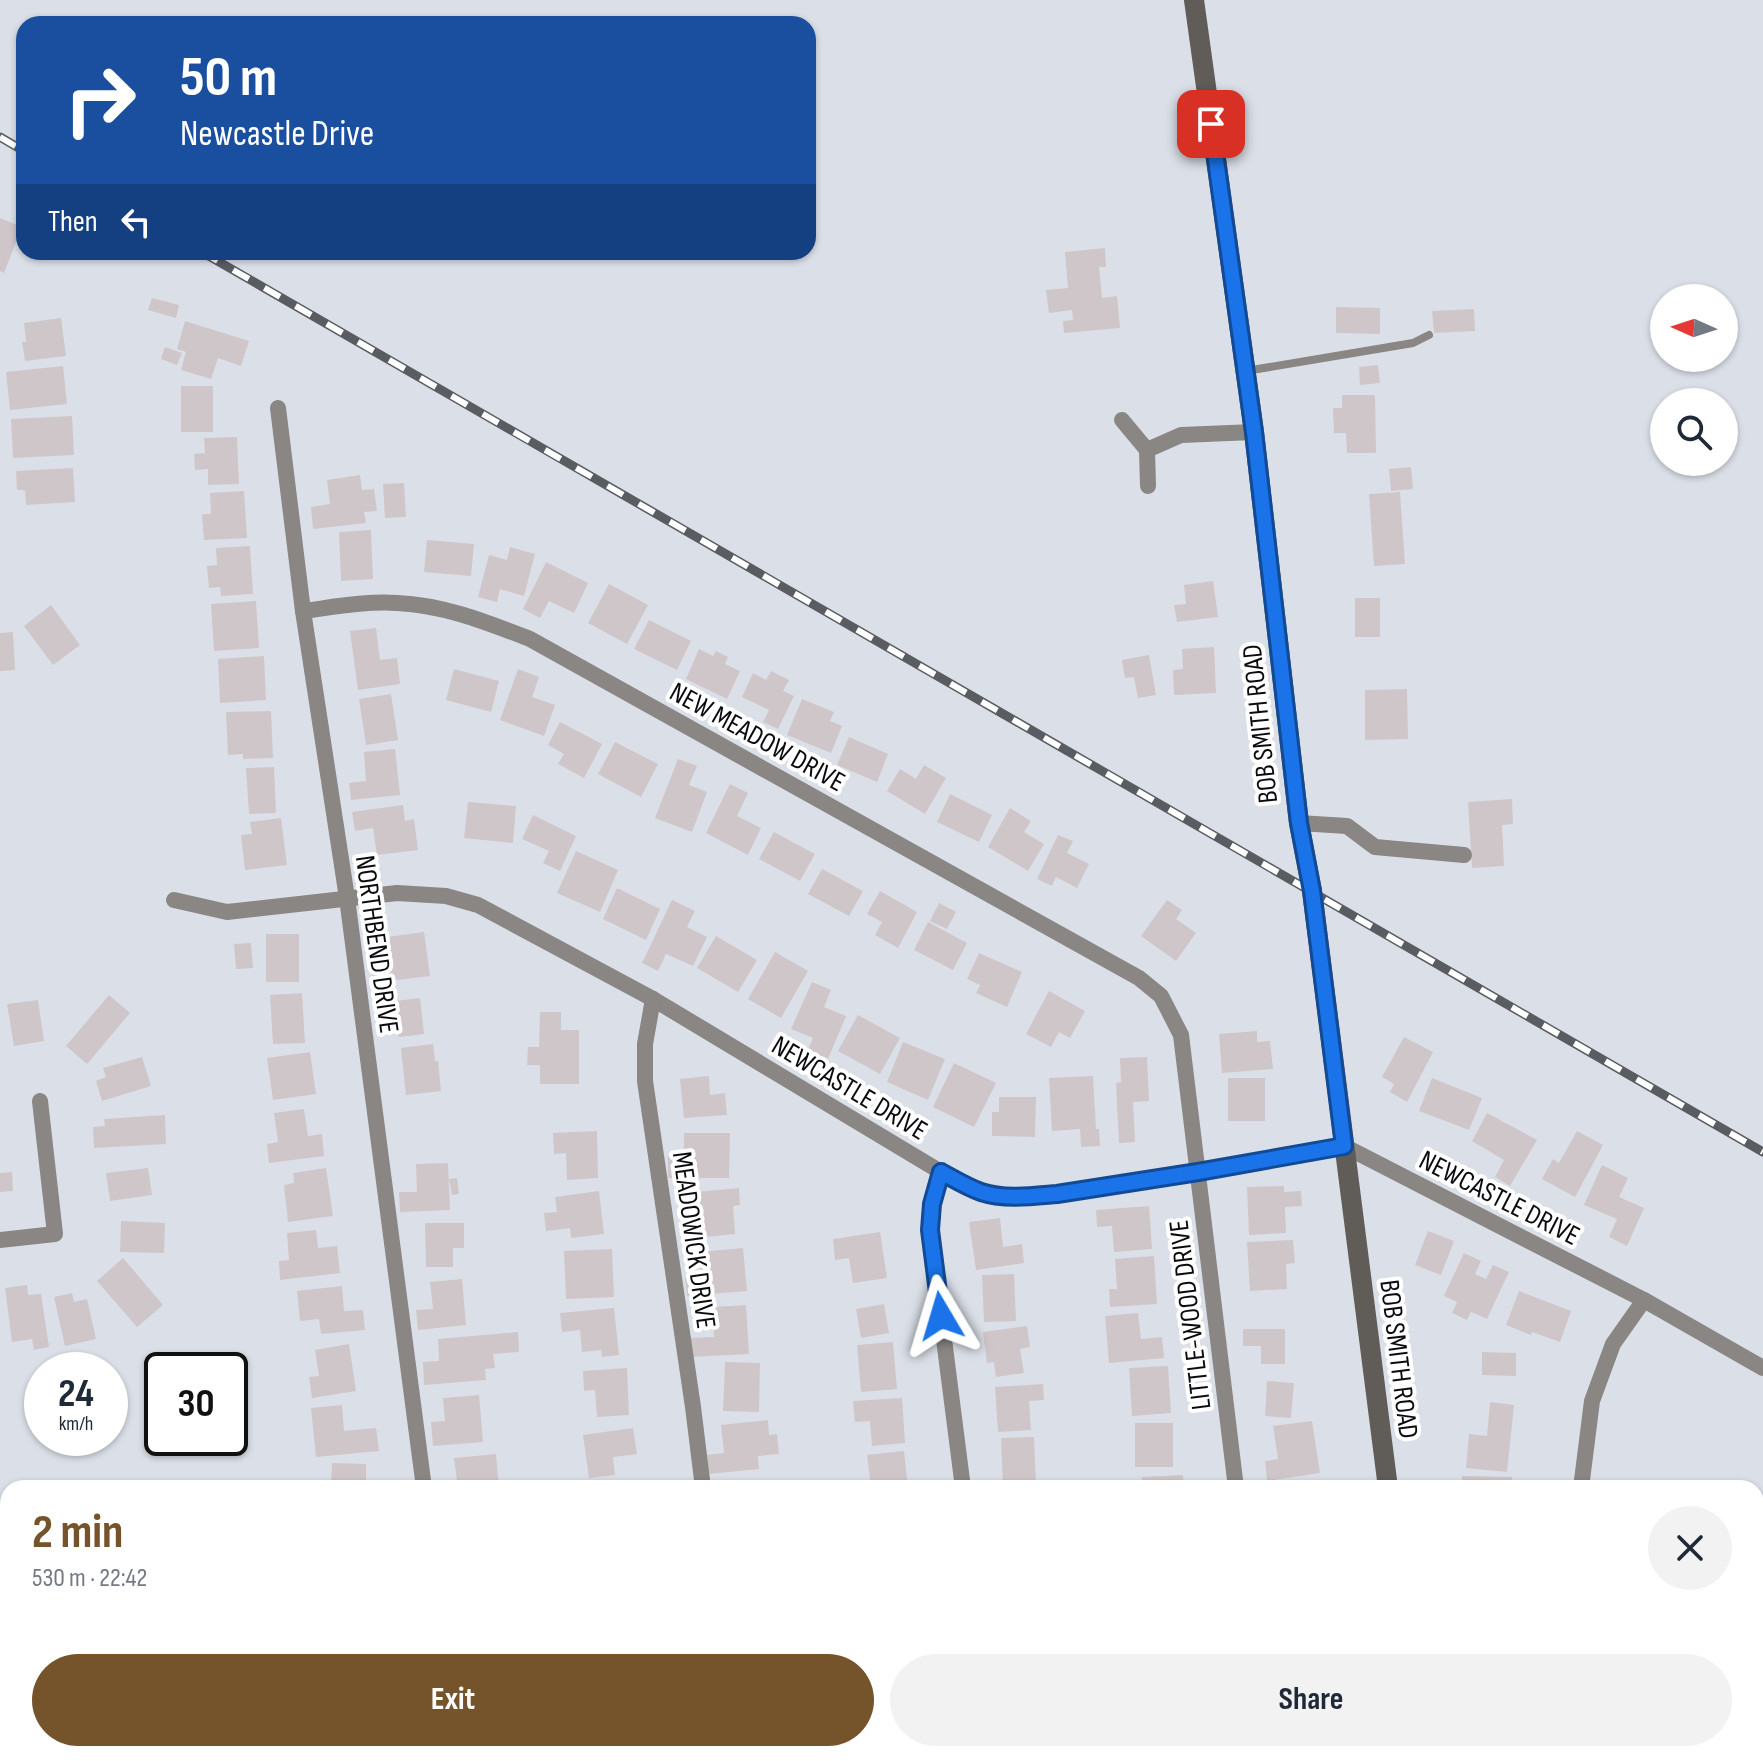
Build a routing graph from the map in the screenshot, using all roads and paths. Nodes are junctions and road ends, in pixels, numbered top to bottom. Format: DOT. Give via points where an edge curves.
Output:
graph roads {
  1 [pos="1194,0"];
  2 [pos="1429,335"];
  3 [pos="1246,372"];
  4 [pos="278,408"];
  5 [pos="1122,420"];
  6 [pos="1254,432"];
  7 [pos="1147,450"];
  8 [pos="1148,486"];
  9 [pos="303,611"];
  10 [pos="1299,823"];
  11 [pos="1464,855"];
  12 [pos="347,898"];
  13 [pos="174,900"];
  14 [pos="1161,996"];
  15 [pos="653,999"];
  16 [pos="40,1101"];
  17 [pos="1344,1146"];
  18 [pos="941,1172"];
  19 [pos="1198,1172"];
  20 [pos="0,1240"];
  21 [pos="1644,1300"];
  22 [pos="1763,1368"];
  23 [pos="423,1480"];
  24 [pos="702,1480"];
  25 [pos="962,1480"];
  26 [pos="1235,1480"];
  27 [pos="1387,1480"];
  28 [pos="1582,1480"];
  1 -- 3 [label="street, BOB SMITH ROAD"];
  2 -- 3 [label="lane" via="1413,343"];
  3 -- 6 [label="street, BOB SMITH ROAD"];
  4 -- 9 [label="street, NORTHBEND DRIVE"];
  5 -- 7 [label="street"];
  6 -- 7 [label="street" via="1181,435"];
  6 -- 10 [label="street, BOB SMITH ROAD"];
  7 -- 8 [label="street"];
  9 -- 12 [label="street, NORTHBEND DRIVE"];
  9 -- 14 [label="street, NEW MEADOW DRIVE" via="396,603 424,606 530,639 1139,978"];
  10 -- 11 [label="street" via="1347,826 1375,847"];
  10 -- 17 [label="street, BOB SMITH ROAD"];
  12 -- 13 [label="street, NEWCASTLE DRIVE" via="227,912"];
  12 -- 15 [label="street, NEWCASTLE DRIVE" via="397,893 446,896 478,905"];
  12 -- 23 [label="street, NORTHBEND DRIVE"];
  14 -- 19 [label="street, LITTLE-WOOD DRIVE" via="1181,1035"];
  15 -- 18 [label="street, NEWCASTLE DRIVE"];
  15 -- 24 [label="street, MEADOWICK DRIVE" via="645,1081"];
  16 -- 20 [label="street" via="55,1234"];
  17 -- 19 [label="street, NEWCASTLE DRIVE"];
  17 -- 21 [label="street, NEWCASTLE DRIVE"];
  17 -- 27 [label="street, BOB SMITH ROAD"];
  18 -- 19 [label="street, NEWCASTLE DRIVE" via="983,1193 1014,1197"];
  18 -- 25 [label="street" via="930,1230"];
  19 -- 26 [label="street, LITTLE-WOOD DRIVE"];
  21 -- 22 [label="street, NEWCASTLE DRIVE"];
  21 -- 28 [label="street" via="1613,1344 1592,1401"];
}
